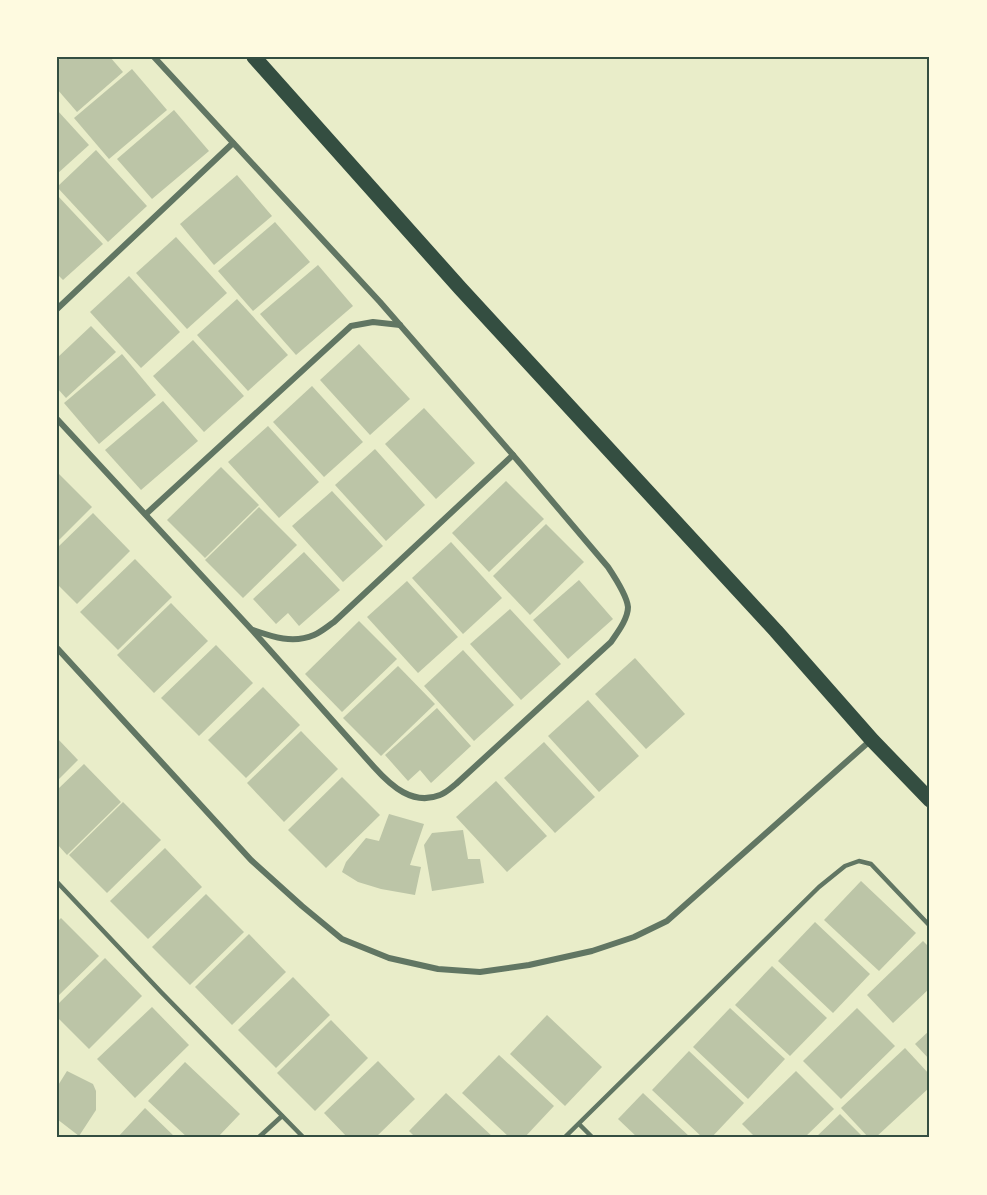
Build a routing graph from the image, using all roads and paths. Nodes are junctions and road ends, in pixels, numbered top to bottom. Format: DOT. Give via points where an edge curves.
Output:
graph roads {
  1 [pos="154,57"];
  2 [pos="254,57"];
  3 [pos="233,143"];
  4 [pos="57,309"];
  5 [pos="400,325"];
  6 [pos="57,418"];
  7 [pos="513,455"];
  8 [pos="146,514"];
  9 [pos="252,630"];
  10 [pos="57,648"];
  11 [pos="872,740"];
  12 [pos="930,800"];
  13 [pos="57,882"];
  14 [pos="930,926"];
  15 [pos="282,1116"];
  16 [pos="579,1124"];
  17 [pos="258,1138"];
  18 [pos="304,1138"];
  19 [pos="564,1138"];
  20 [pos="593,1138"];
  1 -- 3 [label="street"];
  2 -- 11 [label="main road"];
  3 -- 4 [label="street"];
  3 -- 5 [label="street"];
  5 -- 7 [label="street"];
  5 -- 8 [label="street" via="372,322 351,326"];
  6 -- 8 [label="street"];
  7 -- 9 [label="street" via="334,622 315,635 300,640 277,639"];
  7 -- 9 [label="street" via="608,567 628,606 611,642 441,795 424,799 405,795 390,784"];
  8 -- 9 [label="street"];
  10 -- 11 [label="street" via="251,860 302,906 342,939 389,958 438,969 480,972 529,965 592,951 667,921"];
  11 -- 12 [label="main road"];
  13 -- 15 [label="lane"];
  14 -- 16 [label="lane" via="871,864 859,861 845,866 819,886"];
  15 -- 17 [label="lane"];
  15 -- 18 [label="lane"];
  16 -- 19 [label="lane"];
  16 -- 20 [label="lane"];
}
